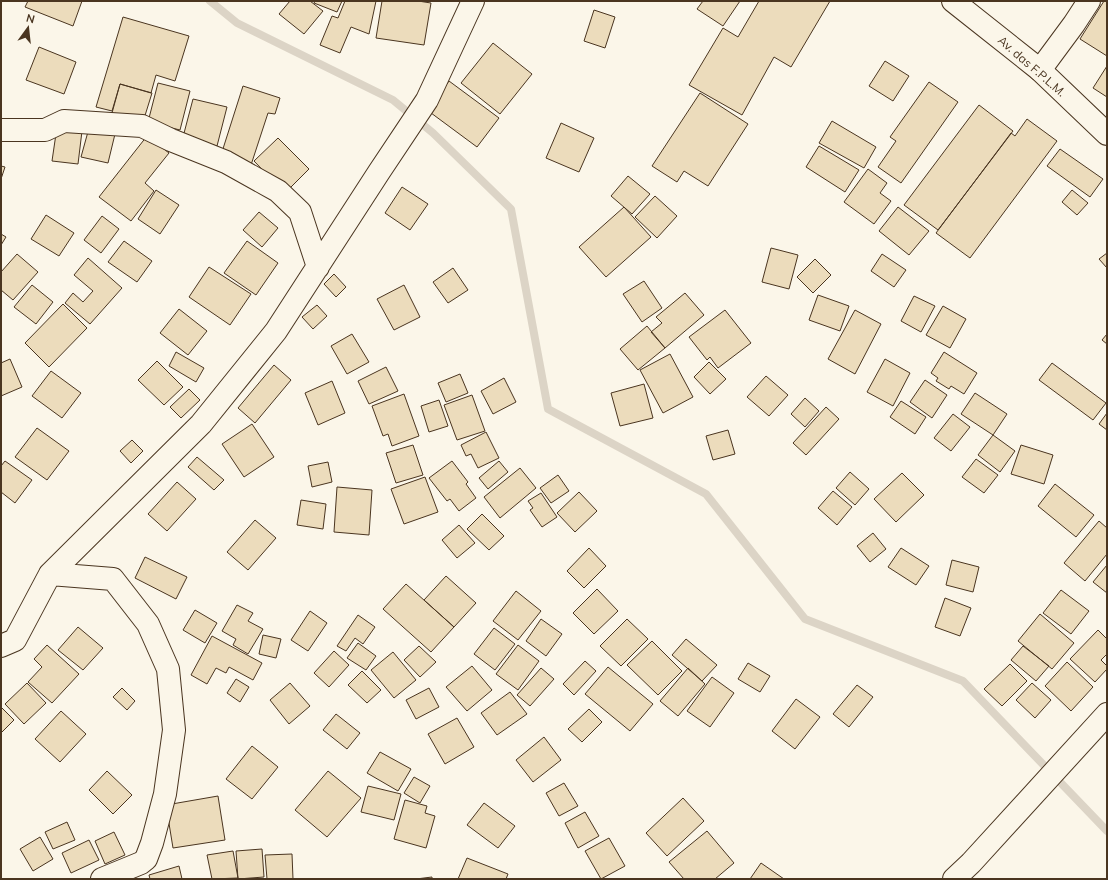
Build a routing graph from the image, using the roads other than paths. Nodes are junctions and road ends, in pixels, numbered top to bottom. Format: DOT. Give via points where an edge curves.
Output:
graph roads {
  1 [pos="473,1"];
  2 [pos="953,1"];
  3 [pos="1089,1"];
  4 [pos="1040,70"];
  5 [pos="1,130"];
  6 [pos="1107,134"];
  7 [pos="318,267"];
  8 [pos="50,574"];
  9 [pos="1,646"];
  10 [pos="1107,714"];
  11 [pos="142,871"];
  12 [pos="102,879"];
  13 [pos="954,879"];
  1 -- 7 [label="street" via="427,100"];
  2 -- 4 [label="street, Av. das F.P.L.M."];
  3 -- 4 [label="street"];
  4 -- 6 [label="street, Av. das F.P.L.M."];
  5 -- 7 [label="street" via="45,130 64,121 142,126 226,162 278,191 300,212"];
  7 -- 8 [label="street" via="276,331 200,424"];
  8 -- 9 [label="street" via="15,640"];
  8 -- 11 [label="street" via="114,579 148,624 168,669 174,730 165,794"];
  10 -- 13 [label="street"];
  11 -- 12 [label="street"];
}
